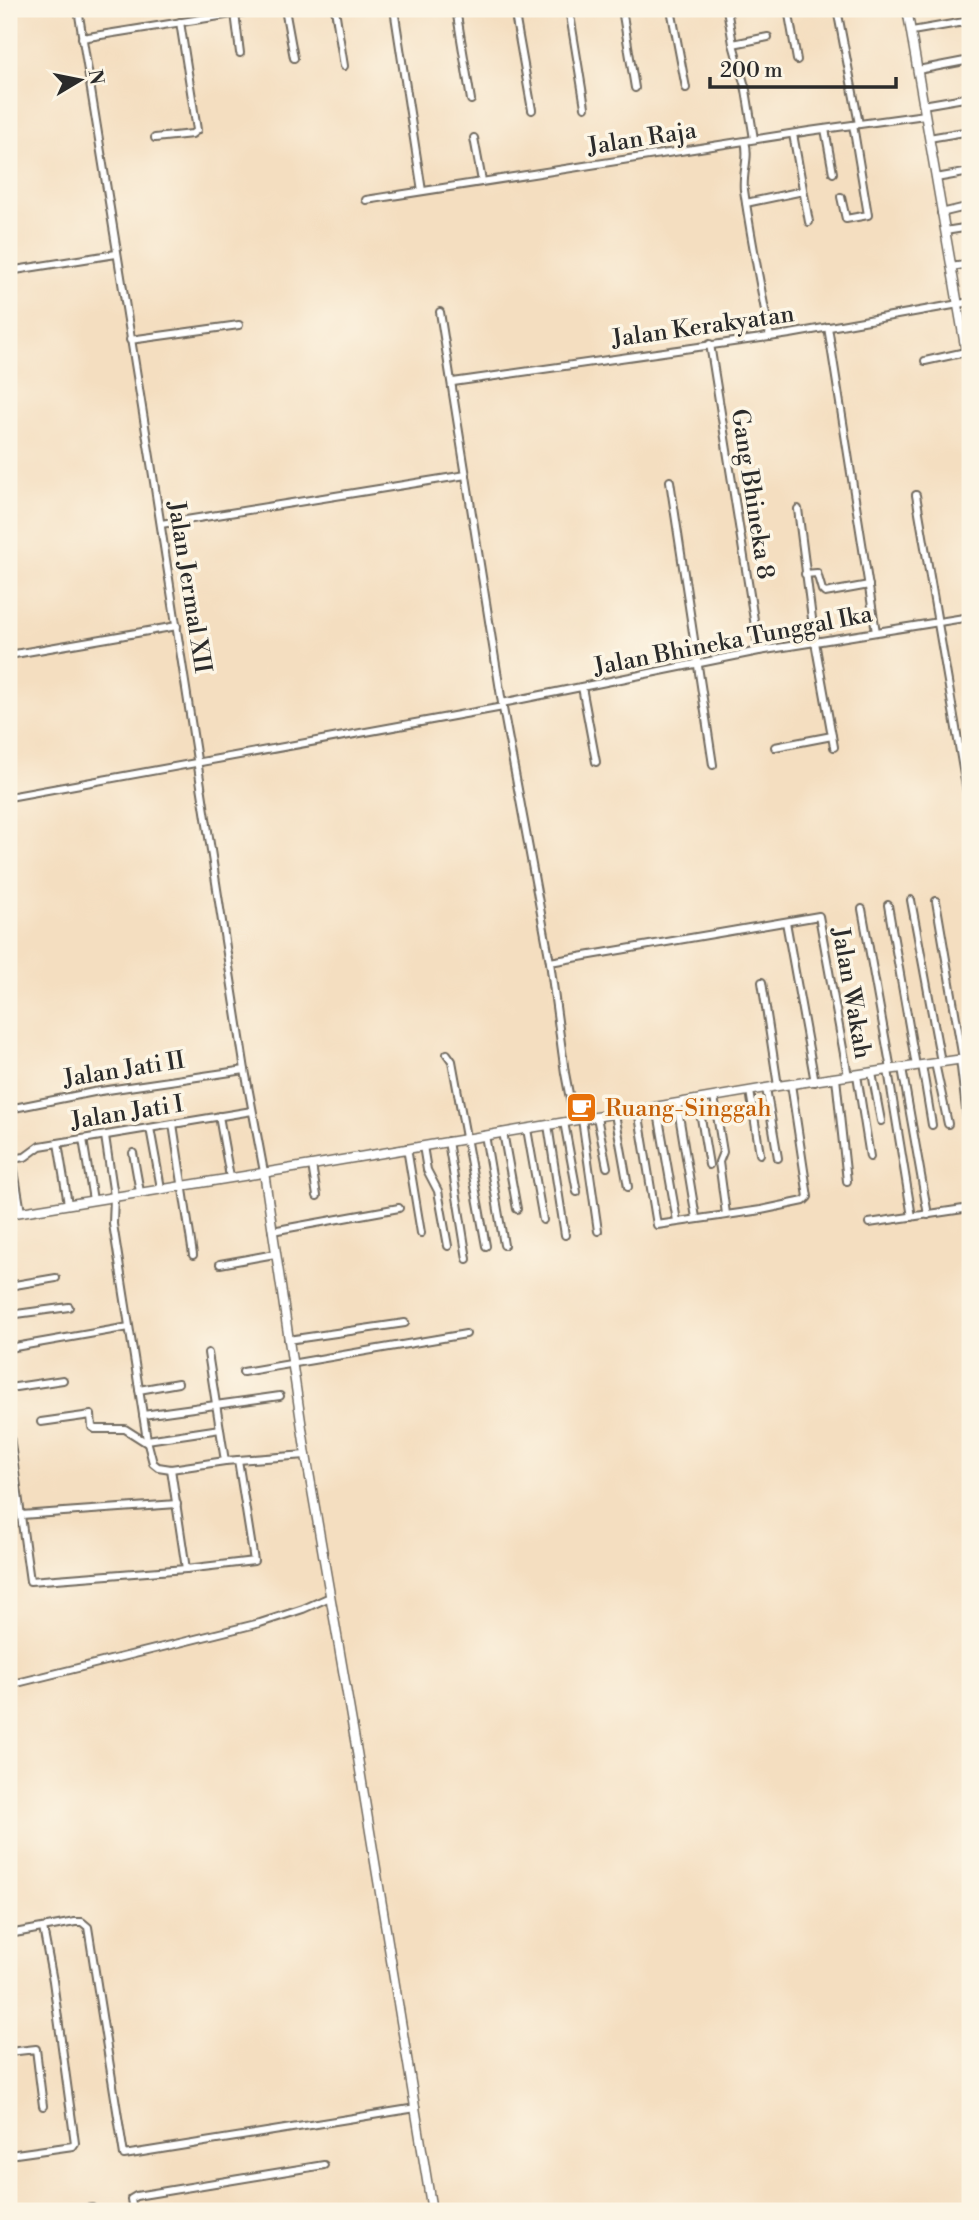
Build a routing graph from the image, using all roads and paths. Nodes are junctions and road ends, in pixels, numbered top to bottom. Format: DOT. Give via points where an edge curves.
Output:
graph roads {
  1 [pos="78,9"];
  2 [pos="264,9"];
  3 [pos="285,9"];
  4 [pos="335,9"];
  5 [pos="394,9"];
  6 [pos="456,9"];
  7 [pos="514,9"];
  8 [pos="569,9"];
  9 [pos="622,9"];
  10 [pos="671,9"];
  11 [pos="727,9"];
  12 [pos="789,9"];
  13 [pos="837,9"];
  14 [pos="907,9"];
  15 [pos="235,13"];
  16 [pos="970,21"];
  17 [pos="180,22"];
  18 [pos="912,31"];
  19 [pos="82,37"];
  20 [pos="768,37"];
  21 [pos="733,44"];
  22 [pos="240,53"];
  23 [pos="294,58"];
  24 [pos="797,60"];
  25 [pos="970,60"];
  26 [pos="344,66"];
  27 [pos="918,70"];
  28 [pos="635,88"];
  29 [pos="686,88"];
  30 [pos="970,97"];
  31 [pos="471,100"];
  32 [pos="923,105"];
  33 [pos="584,107"];
  34 [pos="532,110"];
  35 [pos="925,115"];
  36 [pos="856,125"];
  37 [pos="825,129"];
  38 [pos="970,131"];
  39 [pos="793,134"];
  40 [pos="155,138"];
  41 [pos="474,138"];
  42 [pos="929,138"];
  43 [pos="754,139"];
  44 [pos="745,141"];
  45 [pos="970,172"];
  46 [pos="833,173"];
  47 [pos="482,178"];
  48 [pos="936,178"];
  49 [pos="422,191"];
  50 [pos="803,191"];
  51 [pos="841,197"];
  52 [pos="366,200"];
  53 [pos="746,203"];
  54 [pos="970,206"];
  55 [pos="941,213"];
  56 [pos="809,222"];
  57 [pos="970,227"];
  58 [pos="945,231"];
  59 [pos="116,254"];
  60 [pos="970,264"];
  61 [pos="951,267"];
  62 [pos="9,268"];
  63 [pos="970,302"];
  64 [pos="958,304"];
  65 [pos="440,312"];
  66 [pos="239,325"];
  67 [pos="828,327"];
  68 [pos="770,337"];
  69 [pos="130,340"];
  70 [pos="710,344"];
  71 [pos="968,351"];
  72 [pos="925,361"];
  73 [pos="970,374"];
  74 [pos="453,382"];
  75 [pos="466,475"];
  76 [pos="670,481"];
  77 [pos="916,495"];
  78 [pos="798,509"];
  79 [pos="161,524"];
  80 [pos="805,574"];
  81 [pos="869,585"];
  82 [pos="970,617"];
  83 [pos="939,622"];
  84 [pos="177,626"];
  85 [pos="876,632"];
  86 [pos="815,642"];
  87 [pos="759,651"];
  88 [pos="9,655"];
  89 [pos="697,663"];
  90 [pos="582,688"];
  91 [pos="503,705"];
  92 [pos="832,736"];
  93 [pos="775,747"];
  94 [pos="834,747"];
  95 [pos="196,762"];
  96 [pos="596,762"];
  97 [pos="713,765"];
  98 [pos="9,797"];
  99 [pos="970,810"];
  100 [pos="911,901"];
  101 [pos="936,901"];
  102 [pos="888,905"];
  103 [pos="862,909"];
  104 [pos="786,922"];
  105 [pos="550,962"];
  106 [pos="762,982"];
  107 [pos="447,1054"];
  108 [pos="964,1059"];
  109 [pos="938,1062"];
  110 [pos="919,1065"];
  111 [pos="902,1068"];
  112 [pos="245,1070"];
  113 [pos="889,1070"];
  114 [pos="872,1073"];
  115 [pos="857,1075"];
  116 [pos="848,1076"];
  117 [pos="836,1078"];
  118 [pos="815,1082"];
  119 [pos="791,1084"];
  120 [pos="778,1086"];
  121 [pos="766,1088"];
  122 [pos="750,1091"];
  123 [pos="714,1097"];
  124 [pos="698,1100"];
  125 [pos="677,1103"];
  126 [pos="657,1107"];
  127 [pos="9,1109"];
  128 [pos="638,1110"];
  129 [pos="252,1111"];
  130 [pos="615,1114"];
  131 [pos="219,1116"];
  132 [pos="597,1117"];
  133 [pos="573,1121"];
  134 [pos="881,1121"];
  135 [pos="173,1124"];
  136 [pos="948,1124"];
  137 [pos="548,1125"];
  138 [pos="932,1125"];
  139 [pos="150,1128"];
  140 [pos="527,1129"];
  141 [pos="503,1132"];
  142 [pos="485,1135"];
  143 [pos="105,1136"];
  144 [pos="83,1139"];
  145 [pos="466,1139"];
  146 [pos="9,1140"];
  147 [pos="448,1141"];
  148 [pos="58,1143"];
  149 [pos="970,1143"];
  150 [pos="423,1146"];
  151 [pos="407,1148"];
  152 [pos="133,1153"];
  153 [pos="760,1154"];
  154 [pos="870,1157"];
  155 [pos="778,1158"];
  156 [pos="11,1159"];
  157 [pos="312,1165"];
  158 [pos="709,1165"];
  159 [pos="607,1167"];
  160 [pos="264,1172"];
  161 [pos="230,1177"];
  162 [pos="847,1181"];
  163 [pos="183,1185"];
  164 [pos="628,1187"];
  165 [pos="161,1188"];
  166 [pos="140,1192"];
  167 [pos="577,1192"];
  168 [pos="114,1196"];
  169 [pos="317,1196"];
  170 [pos="93,1200"];
  171 [pos="68,1204"];
  172 [pos="399,1208"];
  173 [pos="970,1208"];
  174 [pos="516,1209"];
  175 [pos="21,1212"];
  176 [pos="9,1214"];
  177 [pos="726,1214"];
  178 [pos="928,1215"];
  179 [pos="912,1217"];
  180 [pos="696,1218"];
  181 [pos="543,1220"];
  182 [pos="677,1221"];
  183 [pos="869,1223"];
  184 [pos="272,1231"];
  185 [pos="598,1231"];
  186 [pos="421,1233"];
  187 [pos="565,1235"];
  188 [pos="504,1245"];
  189 [pos="448,1246"];
  190 [pos="486,1246"];
  191 [pos="275,1254"];
  192 [pos="193,1255"];
  193 [pos="467,1259"];
  194 [pos="220,1264"];
  195 [pos="56,1278"];
  196 [pos="9,1286"];
  197 [pos="69,1307"];
  198 [pos="9,1315"];
  199 [pos="405,1323"];
  200 [pos="129,1327"];
  201 [pos="466,1334"];
  202 [pos="288,1340"];
  203 [pos="9,1348"];
  204 [pos="208,1353"];
  205 [pos="292,1363"];
  206 [pos="243,1371"];
  207 [pos="63,1380"];
  208 [pos="178,1383"];
  209 [pos="9,1388"];
  210 [pos="139,1390"];
  211 [pos="280,1396"];
  212 [pos="217,1406"];
  213 [pos="143,1415"];
  214 [pos="41,1422"];
  215 [pos="9,1429"];
  216 [pos="220,1429"];
  217 [pos="147,1441"];
  218 [pos="306,1455"];
  219 [pos="238,1460"];
  220 [pos="225,1461"];
  221 [pos="171,1469"];
  222 [pos="177,1504"];
  223 [pos="21,1515"];
  224 [pos="186,1569"];
  225 [pos="330,1597"];
  226 [pos="9,1685"];
  227 [pos="43,1928"];
  228 [pos="9,1934"];
  229 [pos="9,2052"];
  230 [pos="43,2106"];
  231 [pos="416,2108"];
  232 [pos="9,2155"];
  233 [pos="324,2165"];
  234 [pos="92,2208"];
  235 [pos="70,2211"];
  236 [pos="133,2211"];
  237 [pos="432,2211"];
  1 -- 19 [label="street, Jalan Jermal XII"];
  2 -- 15 [label="street"];
  3 -- 23 [label="street"];
  4 -- 26 [label="street"];
  5 -- 49 [label="street"];
  6 -- 31 [label="street"];
  7 -- 34 [label="street"];
  8 -- 33 [label="street"];
  9 -- 28 [label="street"];
  10 -- 29 [label="street"];
  11 -- 21 [label="street"];
  12 -- 24 [label="street"];
  13 -- 36 [label="street"];
  14 -- 18 [label="street"];
  15 -- 17 [label="street"];
  15 -- 22 [label="street"];
  16 -- 18 [label="street"];
  17 -- 19 [label="street"];
  17 -- 40 [label="street" via="197,129 192,134"];
  18 -- 27 [label="street"];
  19 -- 59 [label="street, Jalan Jermal XII"];
  20 -- 21 [label="street"];
  21 -- 43 [label="street"];
  25 -- 27 [label="street"];
  27 -- 32 [label="street"];
  30 -- 32 [label="street"];
  32 -- 35 [label="street"];
  35 -- 36 [label="street, Jalan Raja"];
  35 -- 42 [label="street"];
  36 -- 37 [label="street, Jalan Raja"];
  36 -- 51 [label="street" via="869,215 846,219"];
  37 -- 39 [label="street, Jalan Raja"];
  37 -- 46 [label="street"];
  38 -- 42 [label="street"];
  39 -- 43 [label="street, Jalan Raja"];
  39 -- 50 [label="street"];
  41 -- 47 [label="street"];
  42 -- 48 [label="street"];
  43 -- 44 [label="street, Jalan Raja"];
  44 -- 47 [label="street, Jalan Raja"];
  44 -- 53 [label="street"];
  45 -- 48 [label="street"];
  47 -- 49 [label="street, Jalan Raja"];
  48 -- 55 [label="street"];
  49 -- 52 [label="street, Jalan Raja"];
  50 -- 53 [label="street"];
  50 -- 56 [label="street"];
  53 -- 68 [label="street"];
  54 -- 55 [label="street"];
  55 -- 58 [label="street"];
  57 -- 58 [label="street"];
  58 -- 61 [label="street"];
  59 -- 62 [label="street"];
  59 -- 69 [label="street, Jalan Jermal XII"];
  60 -- 61 [label="street"];
  61 -- 64 [label="street"];
  63 -- 64 [label="street, Jalan Kerakyatan"];
  64 -- 67 [label="street, Jalan Kerakyatan"];
  64 -- 71 [label="street"];
  65 -- 74 [label="street"];
  66 -- 69 [label="street"];
  67 -- 68 [label="street, Jalan Kerakyatan"];
  67 -- 81 [label="street"];
  68 -- 70 [label="street, Jalan Kerakyatan"];
  69 -- 79 [label="street, Jalan Jermal XII"];
  70 -- 74 [label="street, Jalan Kerakyatan"];
  70 -- 87 [label="street, Gang Bhineka 8"];
  71 -- 72 [label="street"];
  71 -- 73 [label="street"];
  74 -- 75 [label="street"];
  75 -- 79 [label="street"];
  75 -- 91 [label="street"];
  76 -- 89 [label="street"];
  77 -- 83 [label="street"];
  78 -- 80 [label="street"];
  79 -- 84 [label="street, Jalan Jermal XII"];
  80 -- 81 [label="street" via="817,573 825,593"];
  80 -- 86 [label="street"];
  81 -- 85 [label="street"];
  82 -- 83 [label="street, Jalan Bhineka Tunggal Ika"];
  83 -- 85 [label="street, Jalan Bhineka Tunggal Ika"];
  83 -- 99 [label="street"];
  84 -- 88 [label="street"];
  84 -- 95 [label="street, Jalan Jermal XII"];
  85 -- 86 [label="street, Jalan Bhineka Tunggal Ika"];
  86 -- 87 [label="street, Jalan Bhineka Tunggal Ika"];
  86 -- 92 [label="street"];
  87 -- 89 [label="street, Jalan Bhineka Tunggal Ika"];
  89 -- 90 [label="street, Jalan Bhineka Tunggal Ika"];
  89 -- 97 [label="street"];
  90 -- 91 [label="street, Jalan Bhineka Tunggal Ika"];
  90 -- 96 [label="street"];
  91 -- 95 [label="street, Jalan Bhineka Tunggal Ika"];
  91 -- 105 [label="street"];
  92 -- 93 [label="street"];
  92 -- 94 [label="street"];
  95 -- 98 [label="street, Jalan Bhineka Tunggal Ika"];
  95 -- 112 [label="street, Jalan Jermal XII"];
  100 -- 109 [label="street"];
  101 -- 108 [label="street"];
  102 -- 110 [label="street"];
  103 -- 113 [label="street"];
  104 -- 105 [label="street"];
  104 -- 116 [label="street, Jalan Wakah" via="819,916"];
  104 -- 118 [label="street"];
  105 -- 133 [label="street"];
  106 -- 120 [label="street"];
  107 -- 145 [label="street"];
  108 -- 109 [label="street"];
  108 -- 149 [label="street"];
  109 -- 110 [label="street"];
  109 -- 136 [label="street"];
  110 -- 111 [label="street"];
  110 -- 138 [label="street"];
  111 -- 113 [label="street"];
  111 -- 178 [label="street"];
  112 -- 127 [label="street, Jalan Jati II"];
  112 -- 129 [label="street, Jalan Jermal XII"];
  113 -- 114 [label="street"];
  113 -- 179 [label="street"];
  114 -- 115 [label="street"];
  114 -- 134 [label="street"];
  115 -- 116 [label="street"];
  115 -- 154 [label="street"];
  116 -- 117 [label="street"];
  117 -- 118 [label="street"];
  117 -- 162 [label="street"];
  118 -- 119 [label="street"];
  119 -- 120 [label="street"];
  119 -- 177 [label="street" via="807,1199"];
  120 -- 121 [label="street"];
  121 -- 122 [label="street"];
  121 -- 155 [label="street"];
  122 -- 123 [label="street"];
  122 -- 153 [label="street"];
  123 -- 124 [label="street"];
  123 -- 177 [label="street"];
  124 -- 125 [label="street"];
  124 -- 158 [label="street"];
  125 -- 126 [label="street"];
  125 -- 180 [label="street"];
  126 -- 128 [label="street"];
  126 -- 182 [label="street"];
  128 -- 130 [label="street"];
  128 -- 182 [label="street" via="656,1225"];
  129 -- 131 [label="street, Jalan Jati I"];
  129 -- 160 [label="street, Jalan Jermal XII"];
  130 -- 132 [label="street"];
  130 -- 164 [label="street"];
  131 -- 135 [label="street, Jalan Jati I"];
  131 -- 161 [label="street"];
  132 -- 133 [label="street"];
  132 -- 159 [label="street"];
  133 -- 137 [label="street"];
  133 -- 167 [label="street"];
  133 -- 185 [label="street"];
  135 -- 139 [label="street, Jalan Jati I"];
  135 -- 163 [label="street"];
  137 -- 140 [label="street"];
  137 -- 187 [label="street"];
  139 -- 143 [label="street, Jalan Jati I"];
  139 -- 165 [label="street"];
  140 -- 141 [label="street"];
  140 -- 181 [label="street"];
  141 -- 142 [label="street"];
  141 -- 174 [label="street"];
  142 -- 145 [label="street"];
  142 -- 188 [label="street"];
  143 -- 144 [label="street, Jalan Jati I"];
  143 -- 168 [label="street"];
  144 -- 148 [label="street, Jalan Jati I"];
  144 -- 170 [label="street"];
  145 -- 147 [label="street"];
  145 -- 190 [label="street"];
  146 -- 156 [label="street"];
  147 -- 150 [label="street"];
  147 -- 193 [label="street"];
  148 -- 156 [label="street, Jalan Jati I"];
  148 -- 171 [label="street"];
  150 -- 151 [label="street"];
  150 -- 189 [label="street" via="438,1191"];
  151 -- 157 [label="street"];
  151 -- 186 [label="street"];
  152 -- 166 [label="street"];
  156 -- 175 [label="street"];
  157 -- 160 [label="street"];
  157 -- 169 [label="street"];
  160 -- 161 [label="street"];
  160 -- 184 [label="street"];
  161 -- 163 [label="street"];
  163 -- 165 [label="street"];
  163 -- 192 [label="street"];
  165 -- 166 [label="street"];
  166 -- 168 [label="street"];
  168 -- 170 [label="street"];
  168 -- 200 [label="street" via="113,1224"];
  170 -- 171 [label="street"];
  171 -- 175 [label="street"];
  172 -- 184 [label="street"];
  173 -- 178 [label="street"];
  175 -- 176 [label="street"];
  177 -- 180 [label="street"];
  178 -- 179 [label="street"];
  179 -- 183 [label="street"];
  180 -- 182 [label="street"];
  184 -- 191 [label="street"];
  191 -- 194 [label="street"];
  191 -- 202 [label="street"];
  195 -- 196 [label="street"];
  197 -- 198 [label="street"];
  199 -- 202 [label="street"];
  200 -- 203 [label="street"];
  200 -- 210 [label="street"];
  201 -- 205 [label="street"];
  202 -- 205 [label="street"];
  204 -- 212 [label="street"];
  205 -- 206 [label="street"];
  205 -- 218 [label="street"];
  207 -- 209 [label="street"];
  208 -- 210 [label="street"];
  210 -- 213 [label="street"];
  211 -- 212 [label="street"];
  212 -- 213 [label="street"];
  212 -- 216 [label="street"];
  213 -- 217 [label="street"];
  214 -- 217 [label="street" via="91,1415 95,1429 125,1429"];
  215 -- 223 [label="street"];
  216 -- 217 [label="street"];
  216 -- 220 [label="street"];
  217 -- 221 [label="street" via="153,1463"];
  218 -- 219 [label="street"];
  218 -- 225 [label="street"];
  219 -- 220 [label="street"];
  219 -- 224 [label="street" via="255,1559"];
  220 -- 221 [label="street"];
  221 -- 222 [label="street"];
  222 -- 223 [label="street"];
  222 -- 224 [label="street"];
  223 -- 224 [label="street" via="30,1581"];
  225 -- 226 [label="street" via="260,1623"];
  225 -- 231 [label="street"];
  227 -- 228 [label="street"];
  227 -- 231 [label="street" via="80,1922 89,1930 124,2155"];
  227 -- 232 [label="street" via="75,2143"];
  229 -- 230 [label="street" via="36,2049"];
  231 -- 237 [label="street"];
  233 -- 236 [label="street" via="136,2196 131,2199"];
  234 -- 235 [label="street"];
}
